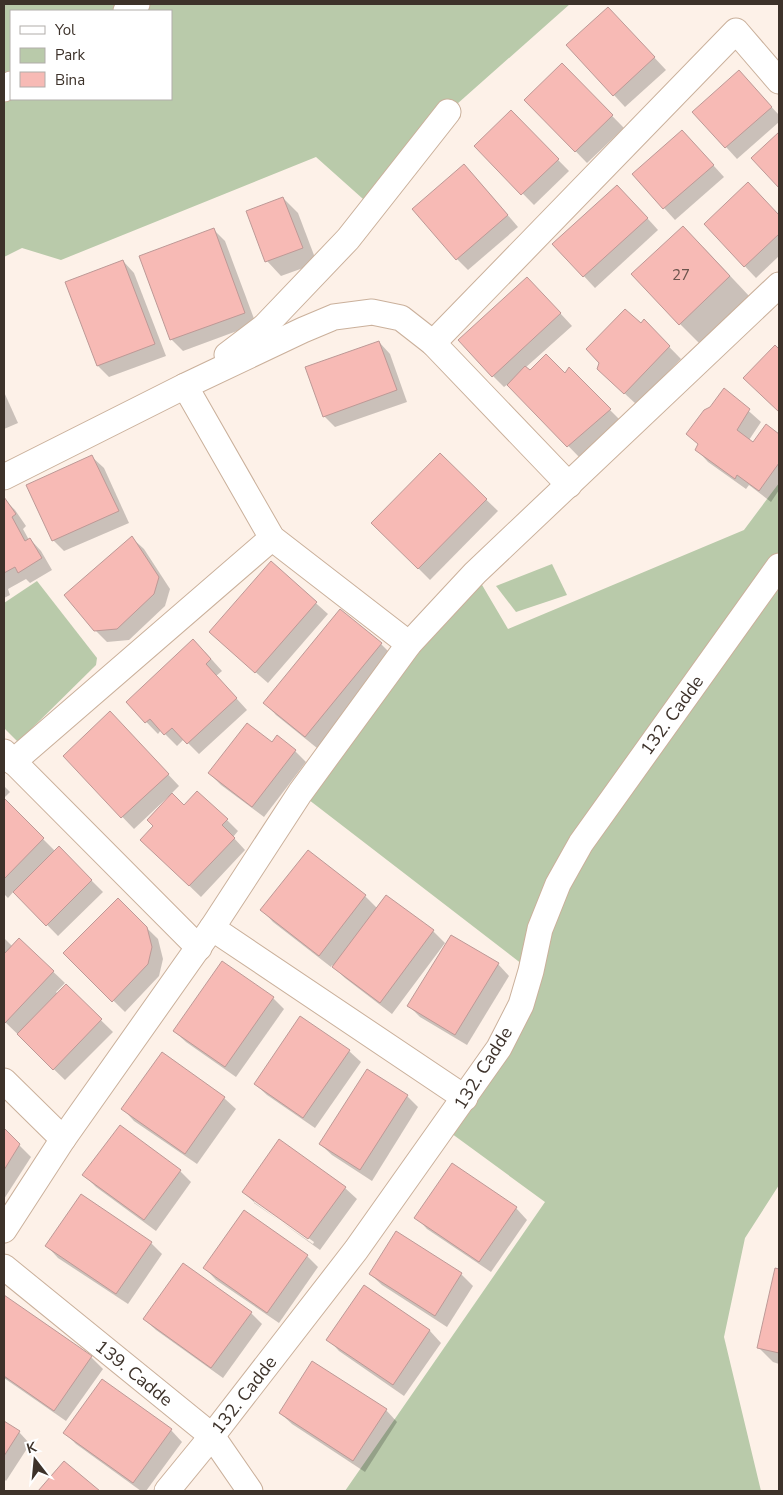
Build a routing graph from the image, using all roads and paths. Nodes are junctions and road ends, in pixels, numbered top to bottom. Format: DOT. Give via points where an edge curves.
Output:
graph roads {
  1 [pos="779,81"];
  2 [pos="448,112"];
  3 [pos="779,285"];
  4 [pos="433,343"];
  5 [pos="185,386"];
  6 [pos="4,477"];
  7 [pos="569,484"];
  8 [pos="272,538"];
  9 [pos="779,566"];
  10 [pos="409,644"];
  11 [pos="8,757"];
  12 [pos="205,938"];
  13 [pos="4,1081"];
  14 [pos="465,1098"];
  15 [pos="63,1139"];
  16 [pos="4,1230"];
  17 [pos="4,1268"];
  18 [pos="212,1436"];
  19 [pos="166,1491"];
  20 [pos="250,1491"];
  1 -- 4 [label="street" via="736,31"];
  2 -- 5 [label="street" via="348,239 265,326"];
  3 -- 7 [label="street"];
  4 -- 5 [label="street" via="401,318 372,312 334,317"];
  4 -- 7 [label="street"];
  5 -- 6 [label="street"];
  5 -- 8 [label="street"];
  7 -- 10 [label="street" via="475,573"];
  8 -- 10 [label="street"];
  8 -- 11 [label="street"];
  9 -- 14 [label="street, 132. Cadde" via="577,852 558,884 540,929 521,1005 500,1048"];
  10 -- 12 [label="street" via="300,793"];
  11 -- 12 [label="street"];
  12 -- 14 [label="street"];
  12 -- 15 [label="street"];
  13 -- 15 [label="street"];
  14 -- 18 [label="street, 132. Cadde" via="356,1250"];
  15 -- 16 [label="street"];
  17 -- 18 [label="street, 139. Cadde"];
  18 -- 19 [label="street, 132. Cadde"];
  18 -- 20 [label="street, 139. Cadde"];
}
